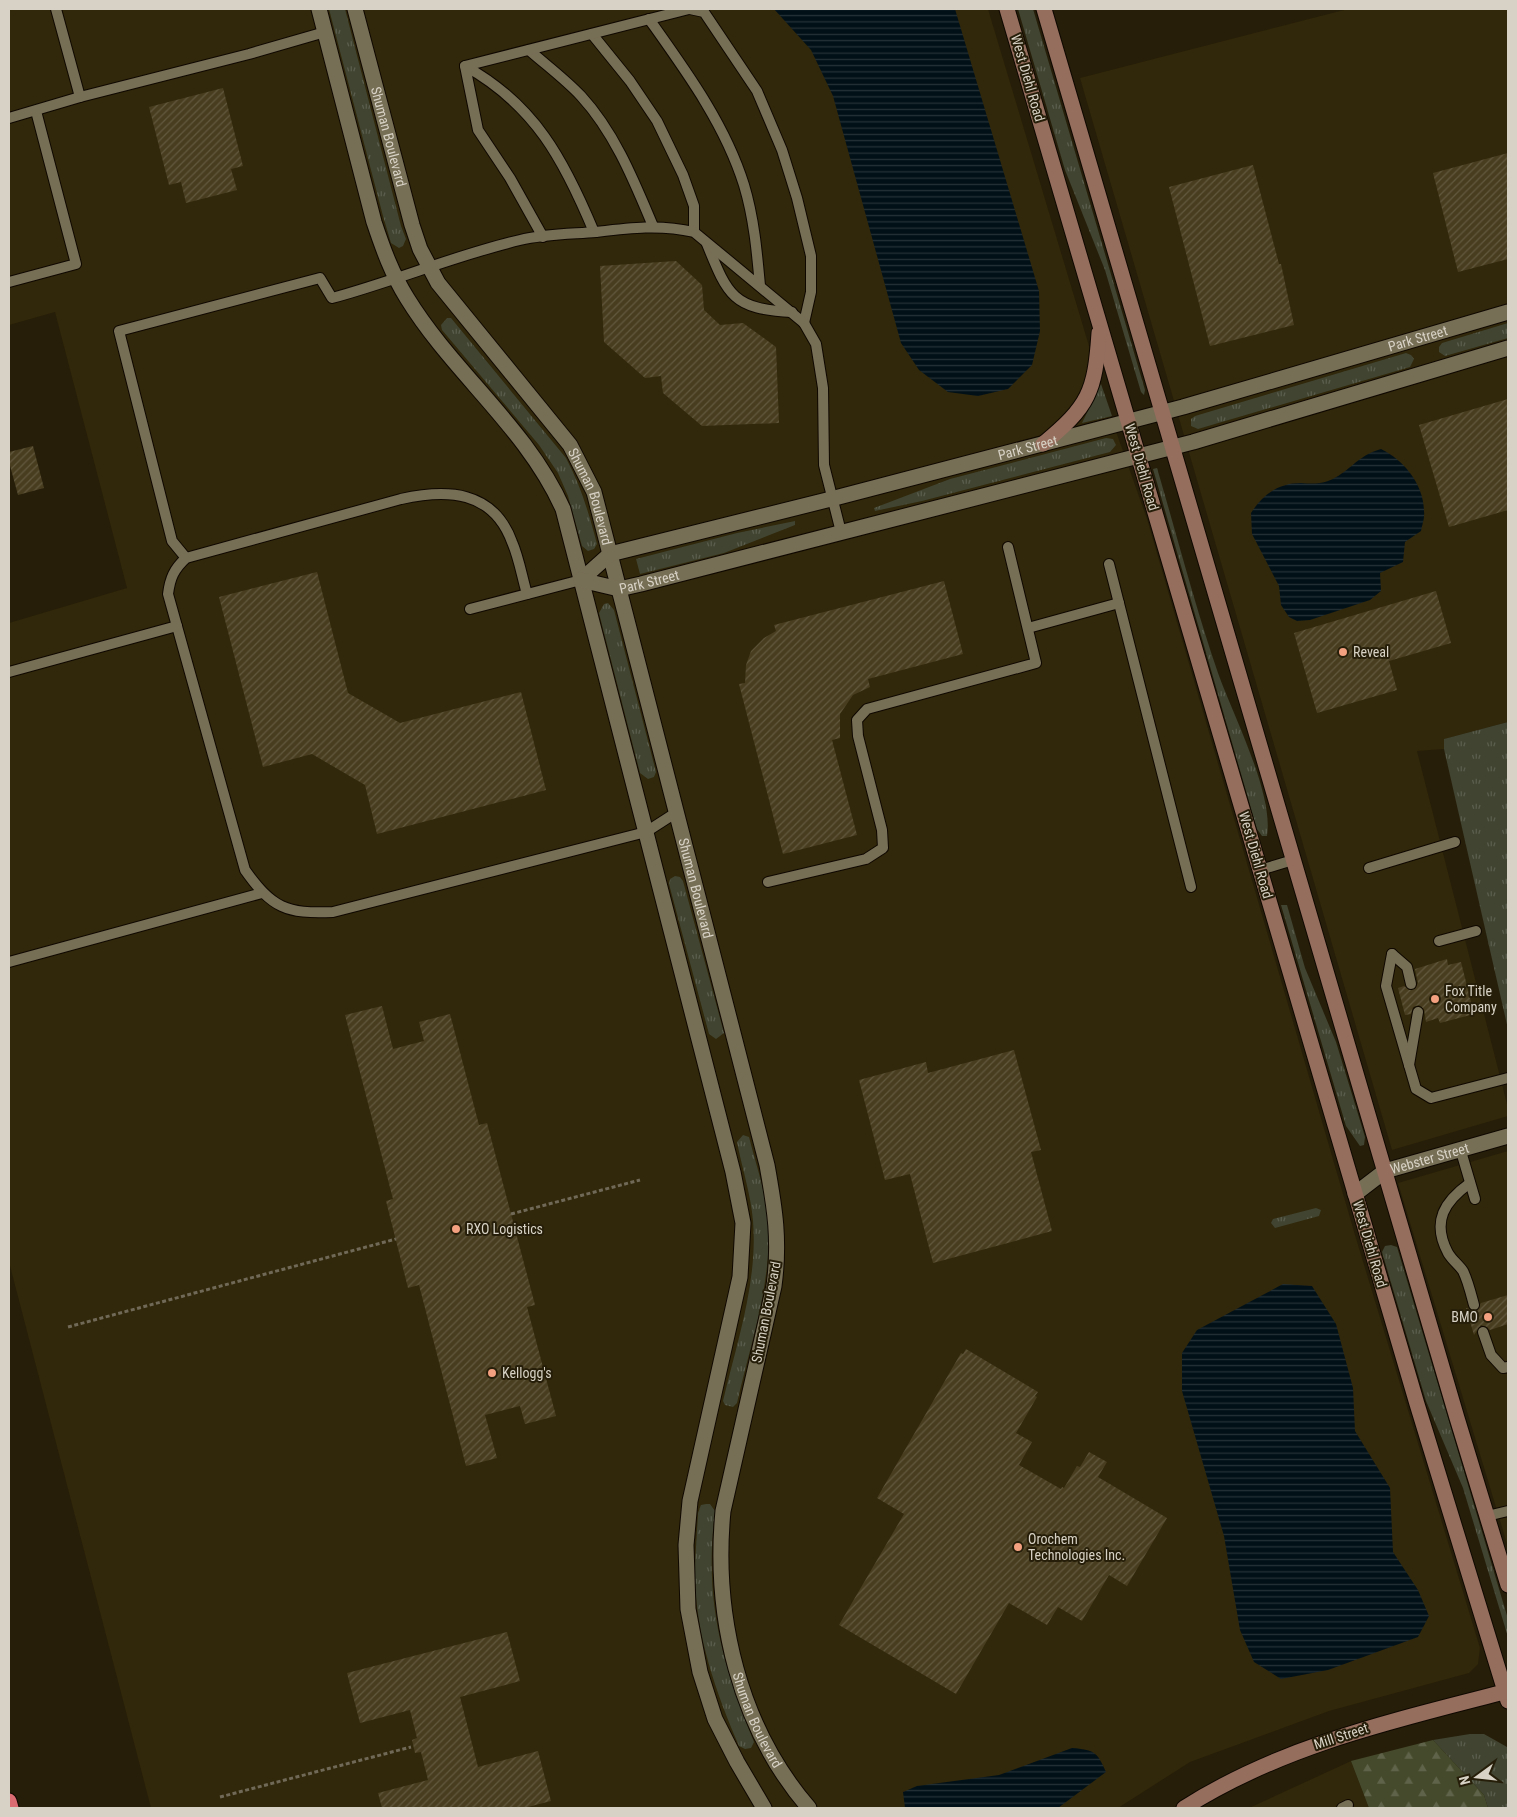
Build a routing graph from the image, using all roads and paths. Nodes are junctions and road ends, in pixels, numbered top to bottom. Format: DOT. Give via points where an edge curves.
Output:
graph roads {
  1 [pos="56,9"];
  2 [pos="319,9"];
  3 [pos="356,9"];
  4 [pos="689,9"];
  5 [pos="1007,9"];
  6 [pos="1044,9"];
  7 [pos="649,19"];
  8 [pos="326,32"];
  9 [pos="592,34"];
  10 [pos="529,50"];
  11 [pos="465,66"];
  12 [pos="80,97"];
  13 [pos="36,111"];
  14 [pos="9,118"];
  15 [pos="653,226"];
  16 [pos="594,232"];
  17 [pos="694,232"];
  18 [pos="543,237"];
  19 [pos="706,242"];
  20 [pos="428,266"];
  21 [pos="396,279"];
  22 [pos="9,282"];
  23 [pos="760,286"];
  24 [pos="792,312"];
  25 [pos="1508,312"];
  26 [pos="804,323"];
  27 [pos="1100,324"];
  28 [pos="1508,348"];
  29 [pos="1162,413"];
  30 [pos="1129,421"];
  31 [pos="1043,444"];
  32 [pos="1172,446"];
  33 [pos="1138,454"];
  34 [pos="831,499"];
  35 [pos="841,532"];
  36 [pos="1008,547"];
  37 [pos="610,554"];
  38 [pos="186,558"];
  39 [pos="1110,564"];
  40 [pos="581,580"];
  41 [pos="619,589"];
  42 [pos="527,594"];
  43 [pos="1119,603"];
  44 [pos="470,610"];
  45 [pos="177,626"];
  46 [pos="1028,628"];
  47 [pos="9,672"];
  48 [pos="677,812"];
  49 [pos="646,832"];
  50 [pos="1454,842"];
  51 [pos="1294,860"];
  52 [pos="1369,868"];
  53 [pos="1260,870"];
  54 [pos="768,882"];
  55 [pos="1192,887"];
  56 [pos="262,893"];
  57 [pos="1476,931"];
  58 [pos="1439,941"];
  59 [pos="9,962"];
  60 [pos="1408,985"];
  61 [pos="1415,1012"];
  62 [pos="1408,1069"];
  63 [pos="1508,1078"];
  64 [pos="1508,1136"];
  65 [pos="1460,1148"];
  66 [pos="1385,1171"];
  67 [pos="640,1180"];
  68 [pos="1470,1183"];
  69 [pos="1356,1194"];
  70 [pos="1475,1199"];
  71 [pos="511,1214"];
  72 [pos="396,1239"];
  73 [pos="1474,1305"];
  74 [pos="68,1327"];
  75 [pos="1483,1332"];
  76 [pos="1508,1368"];
  77 [pos="1508,1511"];
  78 [pos="1487,1516"];
  79 [pos="1508,1585"];
  80 [pos="1507,1694"];
  81 [pos="411,1747"];
  82 [pos="220,1797"];
  83 [pos="9,1801"];
  84 [pos="11,1808"];
  85 [pos="764,1808"];
  86 [pos="809,1808"];
  87 [pos="1184,1808"];
  1 -- 12 [label="lane"];
  2 -- 8 [label="street, Shuman Boulevard"];
  3 -- 20 [label="street, Shuman Boulevard" via="412,225"];
  4 -- 7 [label="lane"];
  4 -- 26 [label="lane" via="704,12 757,92 782,150 811,256 811,292"];
  5 -- 27 [label="street, West Diehl Road"];
  6 -- 29 [label="street"];
  7 -- 9 [label="lane"];
  7 -- 23 [label="lane" via="723,132 744,184 754,229"];
  8 -- 12 [label="lane"];
  8 -- 21 [label="street, Shuman Boulevard" via="374,222"];
  9 -- 10 [label="lane"];
  9 -- 17 [label="lane" via="657,121 694,206"];
  10 -- 11 [label="lane"];
  10 -- 15 [label="lane" via="581,96 610,135"];
  11 -- 16 [label="lane" via="485,78 523,110 556,150"];
  11 -- 18 [label="lane" via="478,130"];
  12 -- 13 [label="lane"];
  13 -- 14 [label="lane"];
  13 -- 22 [label="lane" via="76,264"];
  15 -- 16 [label="lane"];
  15 -- 17 [label="lane"];
  16 -- 18 [label="lane"];
  17 -- 19 [label="lane"];
  18 -- 20 [label="lane" via="522,239"];
  19 -- 23 [label="lane"];
  19 -- 24 [label="lane" via="720,278 735,298 757,308"];
  20 -- 21 [label="lane"];
  20 -- 37 [label="street, Shuman Boulevard" via="438,284 570,445 594,492"];
  21 -- 38 [label="lane" via="332,298 320,278 119,331 172,541"];
  21 -- 40 [label="street, Shuman Boulevard" via="427,328 532,454 550,481 563,509"];
  23 -- 24 [label="lane"];
  24 -- 26 [label="lane"];
  25 -- 29 [label="street, Park Street"];
  26 -- 34 [label="lane" via="816,344 823,388 824,465"];
  27 -- 30 [label="street, West Diehl Road"];
  27 -- 31 [label="street" via="1097,365 1086,398 1071,420"];
  28 -- 32 [label="street, Park Street"];
  29 -- 30 [label="street, Park Street"];
  29 -- 32 [label="street"];
  30 -- 31 [label="street, Park Street"];
  30 -- 33 [label="street, West Diehl Road"];
  31 -- 34 [label="street, Park Street"];
  32 -- 33 [label="street, Park Street"];
  32 -- 51 [label="street"];
  33 -- 35 [label="street, Park Street"];
  33 -- 53 [label="street, West Diehl Road"];
  34 -- 35 [label="lane"];
  34 -- 37 [label="street, Park Street"];
  35 -- 41 [label="street, Park Street"];
  36 -- 46 [label="lane"];
  37 -- 40 [label="street, Park Street"];
  37 -- 41 [label="street, Shuman Boulevard"];
  38 -- 42 [label="lane" via="401,499 453,493 478,501 498,518 512,540"];
  38 -- 45 [label="lane" via="176,567 168,594"];
  39 -- 43 [label="lane"];
  40 -- 41 [label="street, Park Street"];
  40 -- 42 [label="lane"];
  40 -- 49 [label="street, Shuman Boulevard"];
  41 -- 48 [label="street, Shuman Boulevard"];
  42 -- 44 [label="lane"];
  43 -- 46 [label="lane"];
  43 -- 55 [label="lane"];
  45 -- 47 [label="lane"];
  45 -- 56 [label="lane" via="245,870"];
  46 -- 54 [label="lane" via="1036,662 867,709 857,720 858,736 882,830 883,848 866,859"];
  48 -- 49 [label="lane"];
  48 -- 86 [label="street, Shuman Boulevard" via="767,1164 777,1222 774,1286 723,1511 720,1548 722,1599 729,1641 744,1695 765,1745 792,1789"];
  49 -- 56 [label="lane" via="332,912 305,913 283,907"];
  49 -- 85 [label="street, Shuman Boulevard" via="733,1172 743,1223 740,1277 690,1501 686,1545 688,1609 700,1672 715,1719"];
  50 -- 52 [label="lane"];
  51 -- 53 [label="lane"];
  51 -- 66 [label="street"];
  53 -- 69 [label="street, West Diehl Road"];
  56 -- 59 [label="lane"];
  57 -- 58 [label="lane"];
  60 -- 62 [label="lane" via="1392,954 1386,986"];
  61 -- 62 [label="lane"];
  62 -- 63 [label="lane" via="1416,1089 1431,1098"];
  64 -- 65 [label="street, Webster Street"];
  65 -- 66 [label="street, Webster Street"];
  65 -- 68 [label="lane"];
  66 -- 69 [label="street, Webster Street"];
  66 -- 78 [label="street"];
  67 -- 71 [label="path"];
  68 -- 70 [label="lane"];
  68 -- 73 [label="lane" via="1445,1205 1441,1220 1443,1238 1463,1272"];
  69 -- 80 [label="street, West Diehl Road"];
  72 -- 74 [label="path"];
  75 -- 76 [label="lane" via="1491,1355 1503,1368"];
  77 -- 78 [label="lane"];
  78 -- 79 [label="street"];
  80 -- 87 [label="street, Mill Street" via="1369,1727 1317,1744 1260,1767"];
  81 -- 82 [label="path"];
  83 -- 84 [label="highway"];
}
